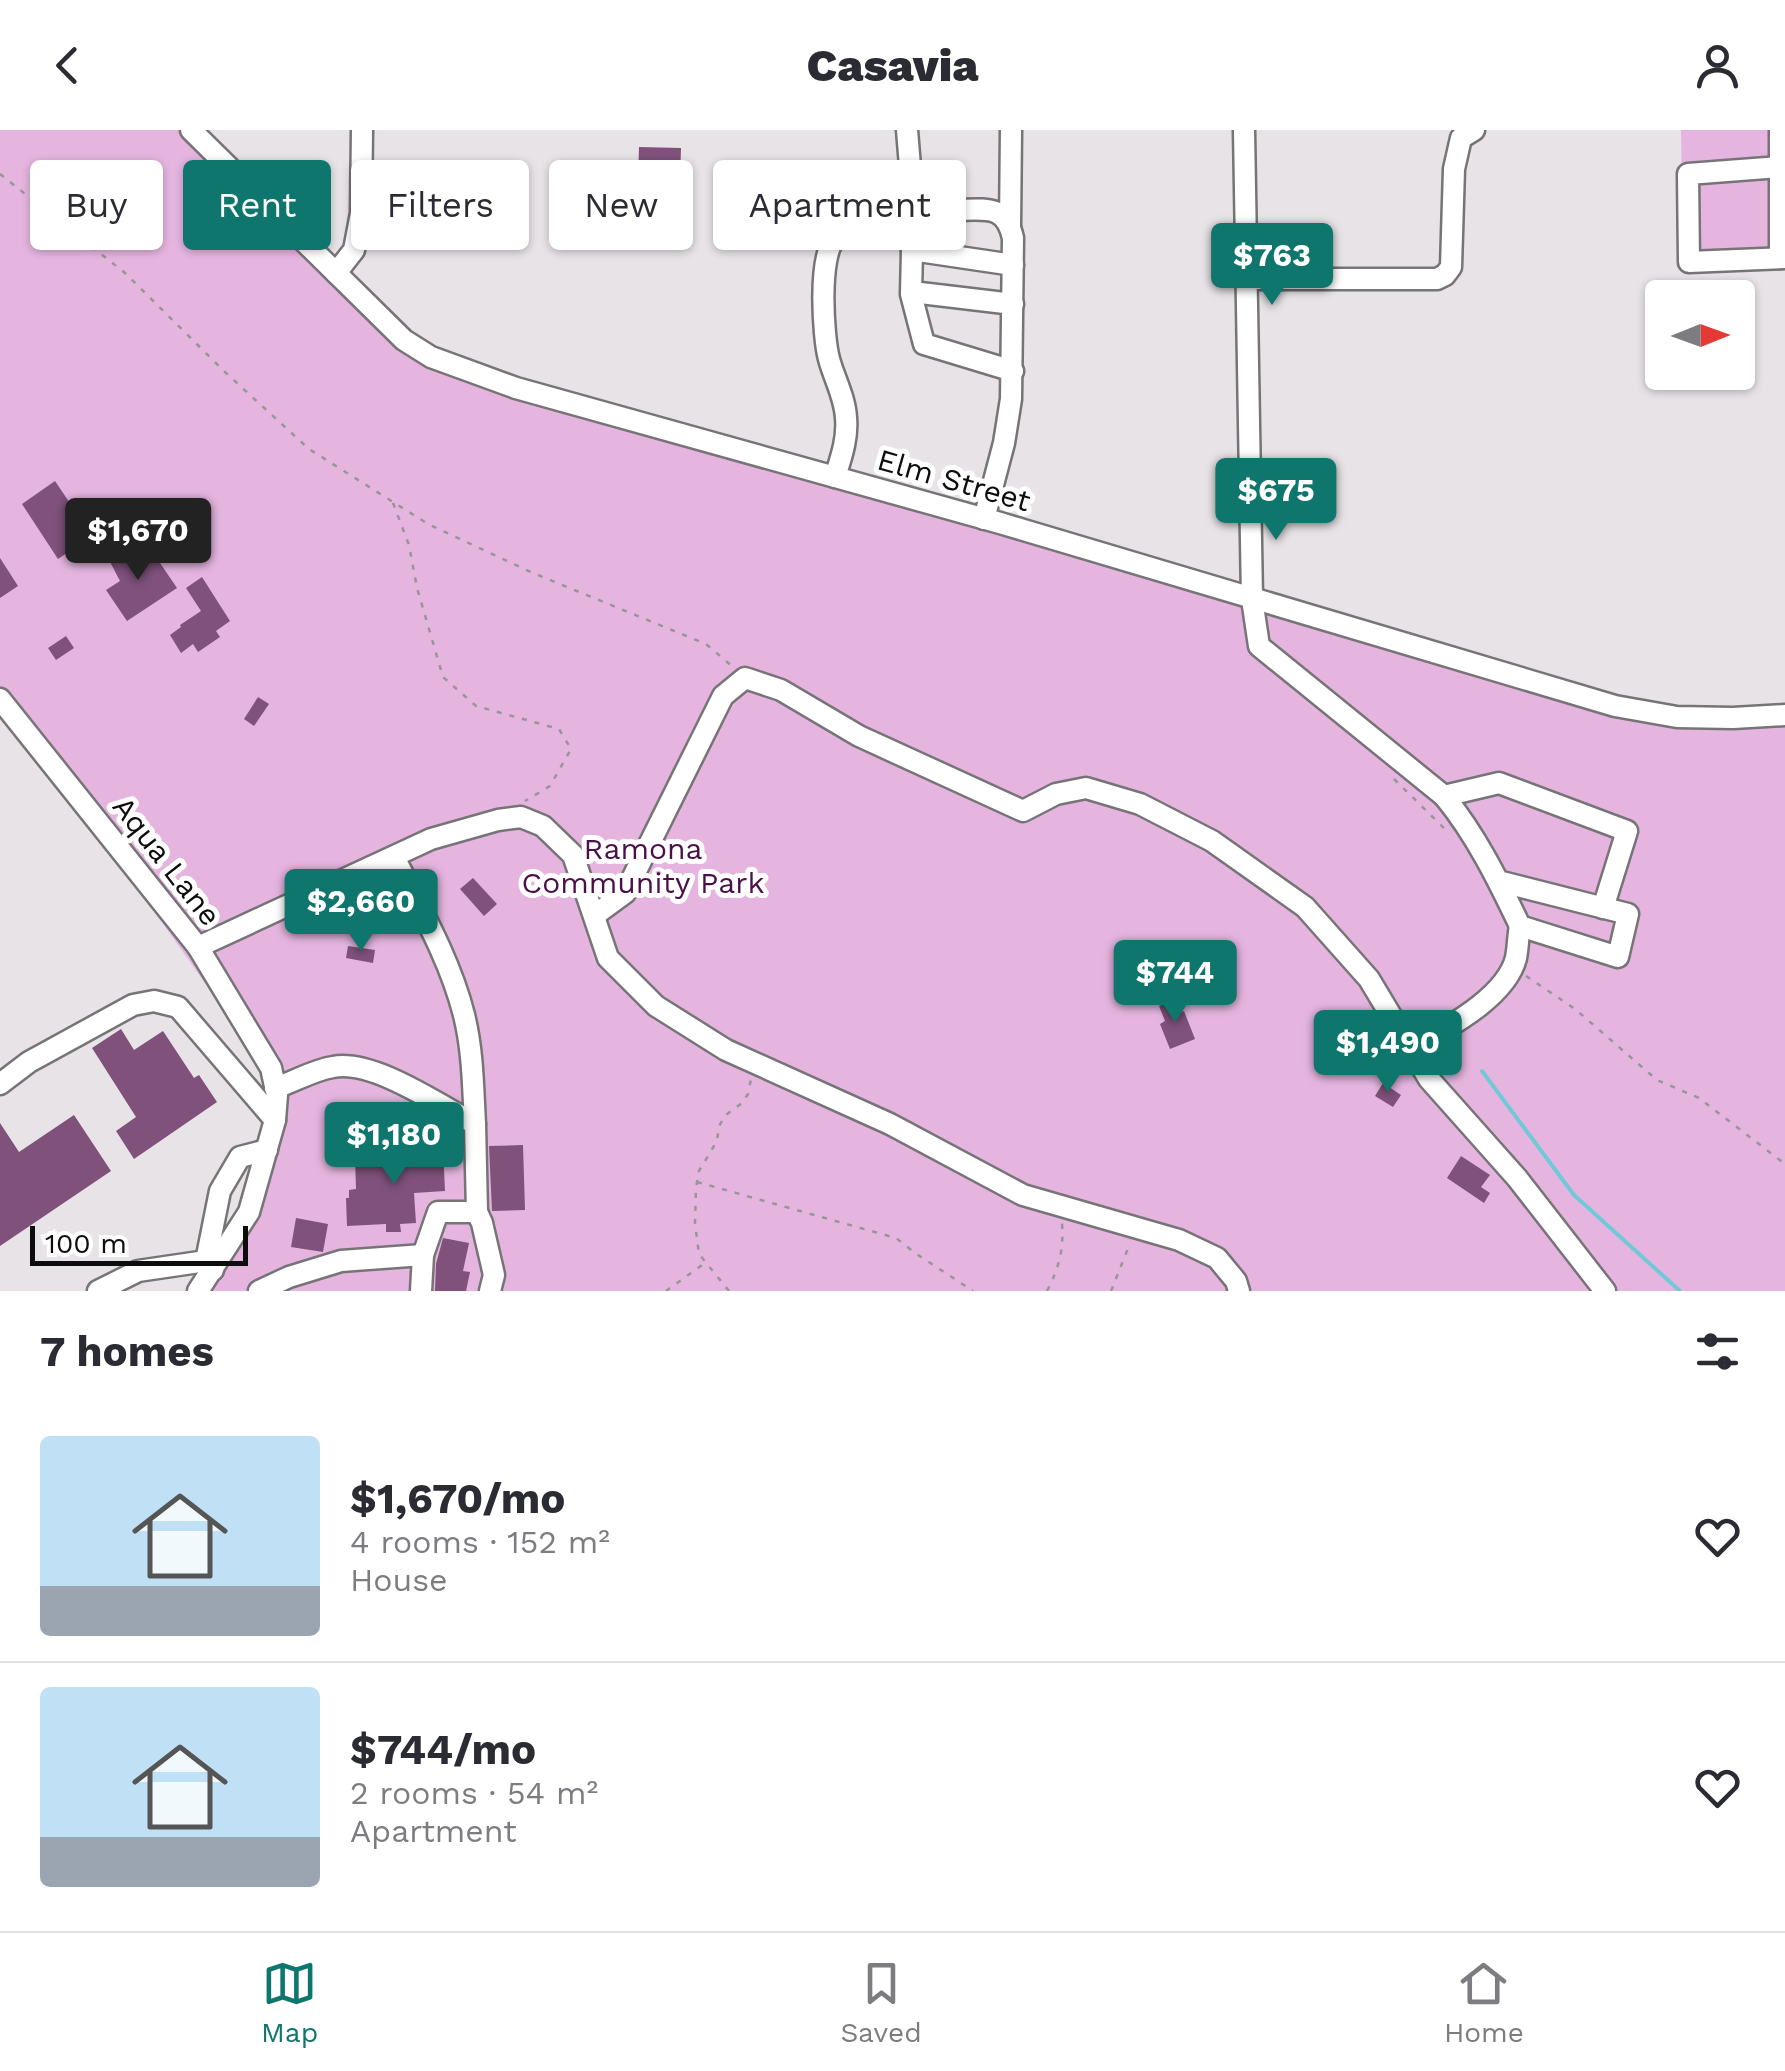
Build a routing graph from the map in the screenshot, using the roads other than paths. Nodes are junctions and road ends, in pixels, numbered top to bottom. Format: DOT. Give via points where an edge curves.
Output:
graph roads {
  1 [pos="191,130"];
  2 [pos="362,130"];
  3 [pos="907,130"];
  4 [pos="1011,130"];
  5 [pos="1244,130"];
  6 [pos="1474,130"];
  7 [pos="1780,130"];
  8 [pos="909,160"];
  9 [pos="1780,167"];
  10 [pos="966,210"];
  11 [pos="1010,226"];
  12 [pos="828,250"];
  13 [pos="912,250"];
  14 [pos="1783,258"];
  15 [pos="1013,266"];
  16 [pos="336,273"];
  17 [pos="1246,279"];
  18 [pos="912,292"];
  19 [pos="1014,304"];
  20 [pos="1014,371"];
  21 [pos="834,477"];
  22 [pos="984,519"];
  23 [pos="1252,600"];
  24 [pos="0,700"];
  25 [pos="1785,715"];
  26 [pos="1444,796"];
  27 [pos="394,857"];
  28 [pos="1498,880"];
  29 [pos="1603,908"];
  30 [pos="595,915"];
  31 [pos="1520,926"];
  32 [pos="198,947"];
  33 [pos="1411,1050"];
  34 [pos="0,1084"];
  35 [pos="275,1088"];
  36 [pos="276,1120"];
  37 [pos="475,1124"];
  38 [pos="267,1150"];
  39 [pos="477,1212"];
  40 [pos="423,1255"];
  41 [pos="210,1266"];
  42 [pos="98,1291"];
  43 [pos="198,1291"];
  44 [pos="259,1291"];
  45 [pos="422,1291"];
  46 [pos="490,1291"];
  47 [pos="1240,1291"];
  48 [pos="1605,1291"];
  1 -- 16 [label="street, Elm Street"];
  2 -- 16 [label="street" via="361,212 354,250"];
  3 -- 8 [label="street"];
  4 -- 11 [label="street"];
  5 -- 17 [label="street"];
  6 -- 17 [label="street" via="1461,138 1454,170 1451,267 1445,275"];
  7 -- 9 [label="street"];
  9 -- 14 [label="street"];
  9 -- 14 [label="street" via="1688,174 1690,262"];
  10 -- 11 [label="street" via="990,210"];
  11 -- 15 [label="street"];
  12 -- 21 [label="street" via="825,338 847,423"];
  13 -- 15 [label="street"];
  13 -- 18 [label="street"];
  15 -- 19 [label="street"];
  16 -- 21 [label="street, Elm Street" via="404,340 431,357 516,388"];
  17 -- 23 [label="street"];
  18 -- 19 [label="street"];
  18 -- 20 [label="street" via="924,344"];
  19 -- 20 [label="street"];
  20 -- 22 [label="street"];
  21 -- 22 [label="street, Elm Street"];
  22 -- 23 [label="street, Elm Street"];
  23 -- 25 [label="street, Elm Street" via="1615,706 1677,718"];
  23 -- 26 [label="street" via="1260,646"];
  24 -- 32 [label="street, Aqua Lane"];
  26 -- 28 [label="street"];
  26 -- 29 [label="street" via="1499,783 1627,831"];
  27 -- 30 [label="street" via="431,839 521,818 543,826 573,855"];
  27 -- 32 [label="street"];
  27 -- 37 [label="street" via="464,1013"];
  28 -- 29 [label="street"];
  28 -- 31 [label="street"];
  29 -- 31 [label="street" via="1628,914 1618,957"];
  30 -- 33 [label="street" via="624,893 723,696 745,678 1023,811 1086,788 1140,804 1212,841 1305,907 1369,978"];
  30 -- 47 [label="street" via="608,958 656,1006 726,1050 890,1124 1023,1195 1179,1240 1217,1258"];
  31 -- 33 [label="street" via="1516,961 1496,991"];
  32 -- 35 [label="street, Aqua Lane" via="272,1068"];
  33 -- 48 [label="street"];
  34 -- 36 [label="street" via="116,1014 154,1001 178,1008"];
  35 -- 36 [label="street, Aqua Lane"];
  35 -- 37 [label="street" via="352,1065"];
  36 -- 38 [label="street, Aqua Lane"];
  37 -- 39 [label="street"];
  38 -- 41 [label="street, Aqua Lane" via="250,1212"];
  38 -- 41 [label="street" via="240,1158 220,1191"];
  39 -- 40 [label="street" via="438,1212"];
  39 -- 46 [label="street" via="494,1275"];
  40 -- 44 [label="street" via="341,1261"];
  40 -- 45 [label="street"];
  41 -- 42 [label="street" via="138,1271"];
  41 -- 43 [label="street, Aqua Lane"];
}
